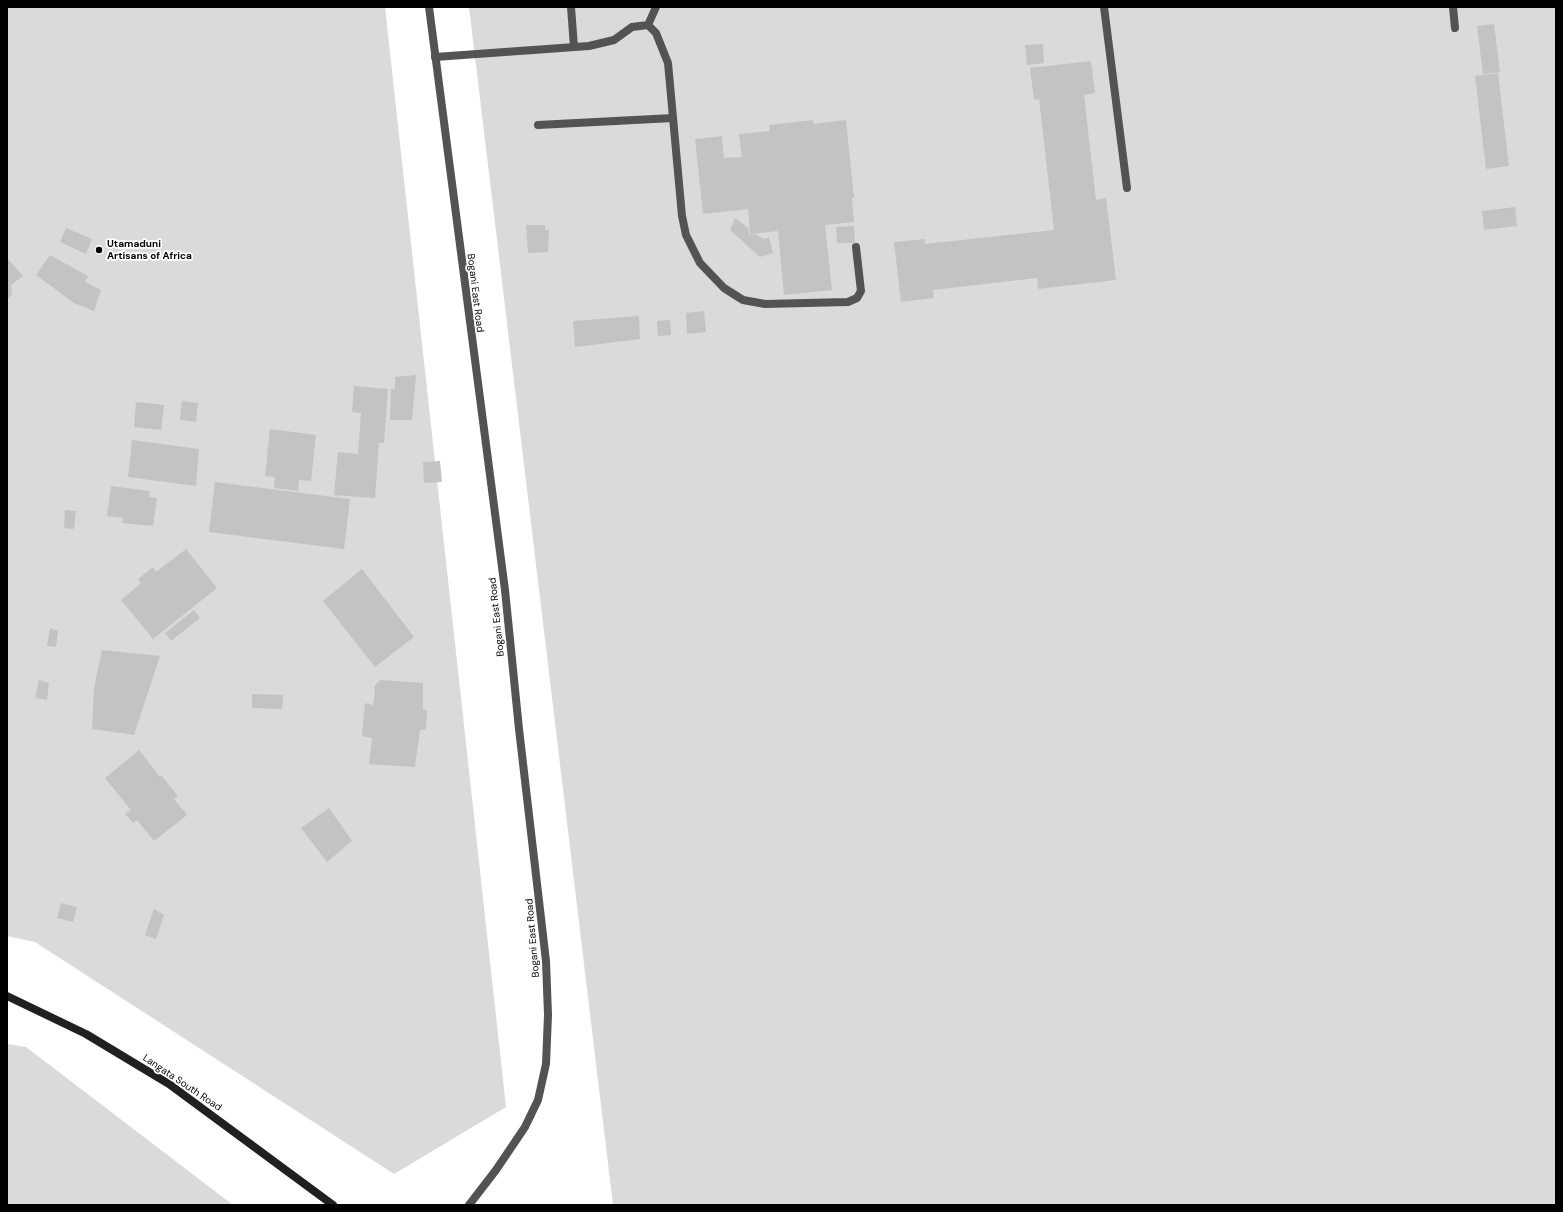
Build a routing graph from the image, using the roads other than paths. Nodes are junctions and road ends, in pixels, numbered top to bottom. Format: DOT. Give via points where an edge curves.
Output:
graph roads {
  1 [pos="429,7"];
  2 [pos="571,7"];
  3 [pos="656,7"];
  4 [pos="1104,7"];
  5 [pos="1453,7"];
  6 [pos="648,26"];
  7 [pos="1455,28"];
  8 [pos="574,47"];
  9 [pos="435,57"];
  10 [pos="673,118"];
  11 [pos="538,125"];
  12 [pos="1127,188"];
  13 [pos="856,247"];
  14 [pos="7,996"];
  15 [pos="333,1205"];
  16 [pos="470,1205"];
  1 -- 9 [label="street, Bogani East Road"];
  2 -- 8 [label="street"];
  3 -- 6 [label="street"];
  4 -- 12 [label="street"];
  5 -- 7 [label="street"];
  6 -- 8 [label="street" via="632,27 614,40"];
  6 -- 10 [label="street" via="656,33 668,63"];
  8 -- 9 [label="street"];
  9 -- 16 [label="street, Bogani East Road" via="505,590 546,961 548,1015 546,1064 538,1100 525,1128"];
  10 -- 11 [label="street"];
  10 -- 13 [label="street" via="686,236 700,263 724,288 743,300 766,304 848,302 857,298 860,291"];
  14 -- 15 [label="street, Langata South Road" via="86,1034 169,1084"];
}
